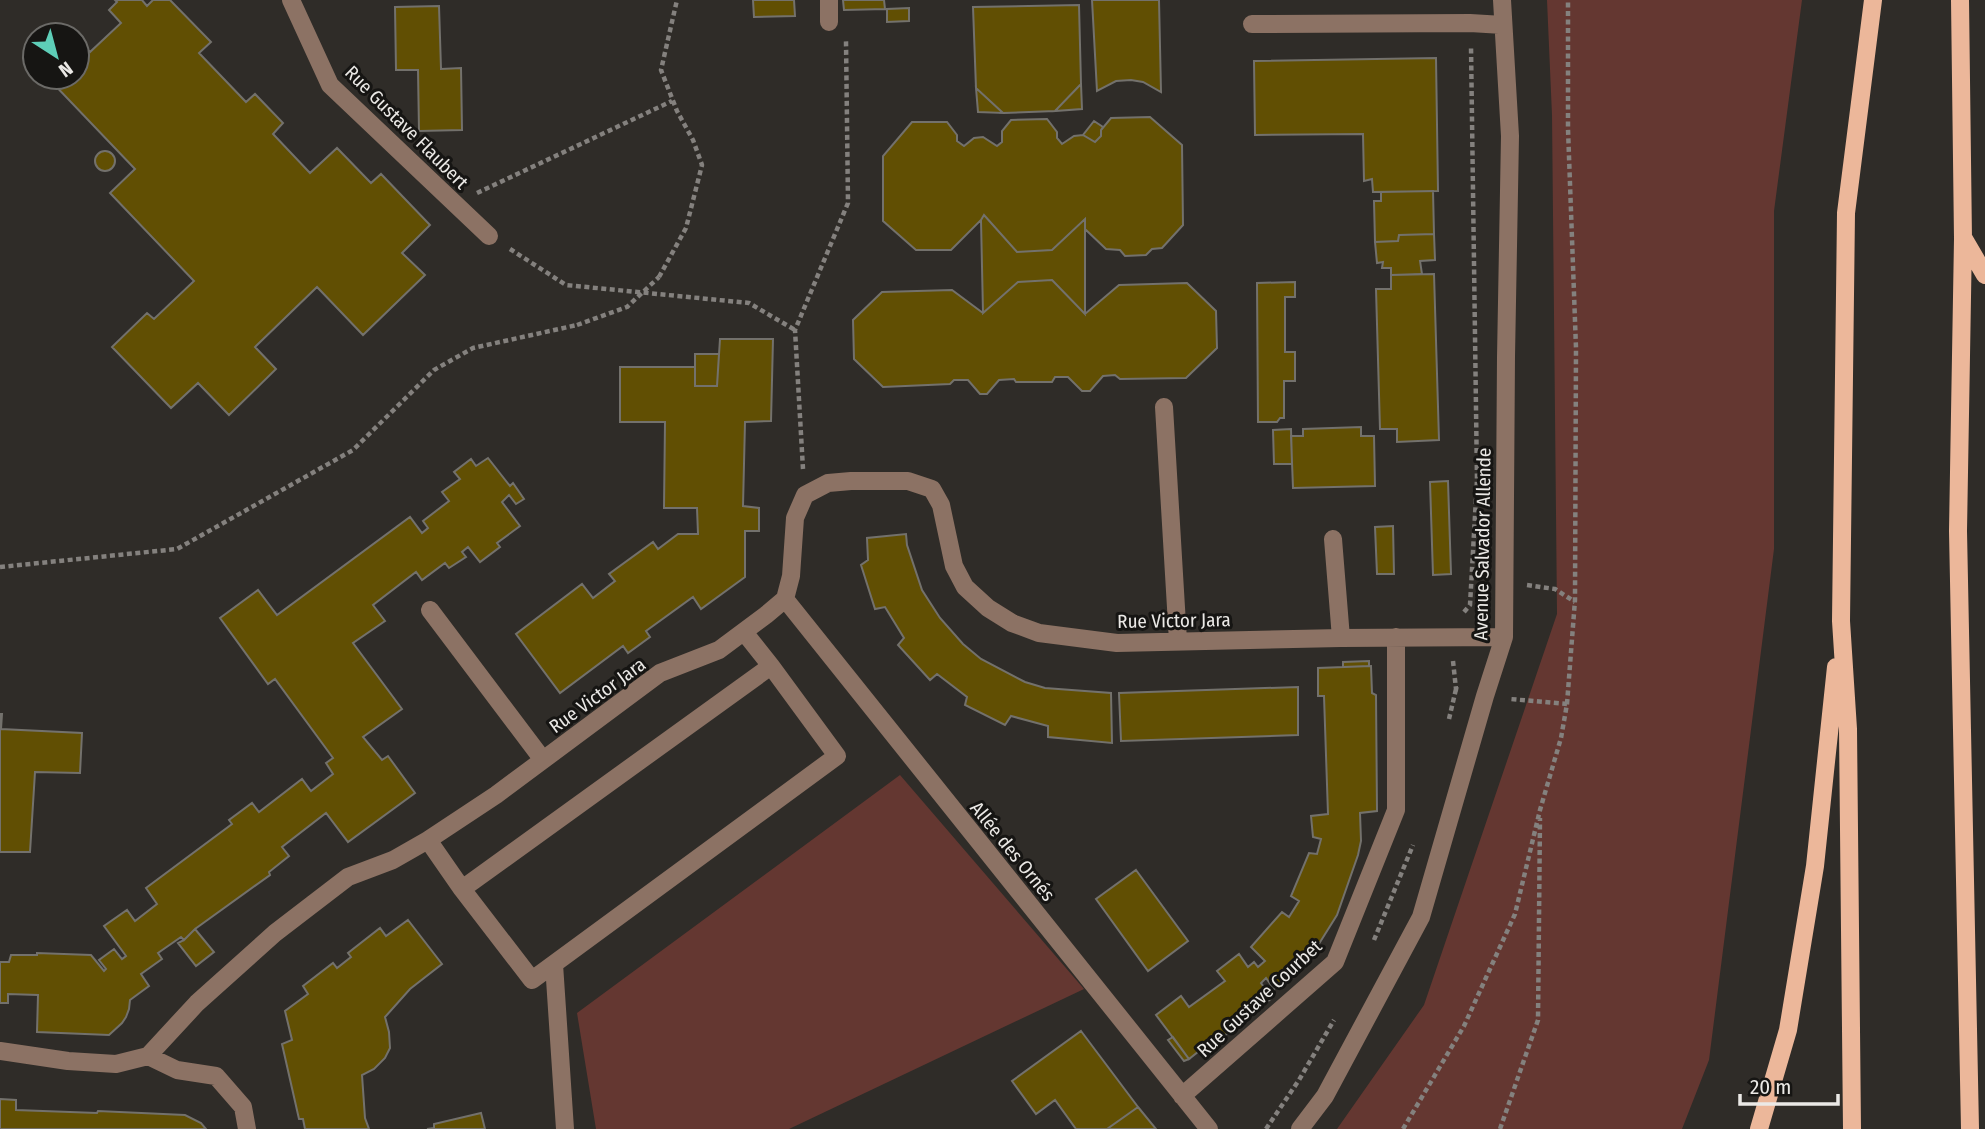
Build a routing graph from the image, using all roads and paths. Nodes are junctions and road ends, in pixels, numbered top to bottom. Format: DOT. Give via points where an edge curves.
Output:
graph roads {
  1 [pos="291,0"];
  2 [pos="677,0"];
  3 [pos="829,0"];
  4 [pos="1502,0"];
  5 [pos="1568,0"];
  6 [pos="1873,0"];
  7 [pos="1960,0"];
  8 [pos="829,22"];
  9 [pos="1470,23"];
  10 [pos="1252,24"];
  11 [pos="1503,25"];
  12 [pos="672,101"];
  13 [pos="454,203"];
  14 [pos="489,236"];
  15 [pos="1963,239"];
  16 [pos="1985,275"];
  17 [pos="795,330"];
  18 [pos="1164,407"];
  19 [pos="805,495"];
  20 [pos="1333,539"];
  21 [pos="0,566"];
  22 [pos="785,598"];
  23 [pos="430,610"];
  24 [pos="1841,621"];
  25 [pos="744,632"];
  26 [pos="1454,636"];
  27 [pos="1396,637"];
  28 [pos="1504,637"];
  29 [pos="1341,638"];
  30 [pos="1178,641"];
  31 [pos="771,666"];
  32 [pos="1485,696"];
  33 [pos="1567,704"];
  34 [pos="544,760"];
  35 [pos="1540,810"];
  36 [pos="428,840"];
  37 [pos="462,889"];
  38 [pos="554,964"];
  39 [pos="0,1051"];
  40 [pos="148,1056"];
  41 [pos="1182,1096"];
  42 [pos="247,1129"];
  43 [pos="565,1129"];
  44 [pos="1209,1129"];
  45 [pos="1300,1129"];
  46 [pos="1403,1129"];
  47 [pos="1500,1129"];
  48 [pos="1759,1129"];
  49 [pos="1852,1129"];
  50 [pos="1970,1129"];
  1 -- 13 [label="street, Rue Gustave Flaubert" via="330,85"];
  2 -- 12 [label="path" via="661,69"];
  3 -- 8 [label="street"];
  4 -- 11 [label="street, Avenue Salvador Allende"];
  5 -- 33 [label="path" via="1576,376 1575,600"];
  6 -- 24 [label="main road" via="1846,213"];
  7 -- 15 [label="main road"];
  8 -- 17 [label="path" via="846,40 848,203"];
  9 -- 10 [label="street"];
  9 -- 11 [label="street"];
  9 -- 26 [label="path" via="1477,480 1470,605"];
  11 -- 28 [label="street, Avenue Salvador Allende" via="1510,136"];
  12 -- 13 [label="path"];
  12 -- 21 [label="path, bridge" via="702,165 686,228 659,277 626,306 577,324 473,348 434,370 353,450 177,549"];
  13 -- 14 [label="street, Rue Gustave Flaubert"];
  14 -- 17 [label="path" via="566,285 749,303"];
  15 -- 16 [label="main road"];
  15 -- 50 [label="main road" via="1958,531"];
  17 -- 19 [label="path"];
  18 -- 30 [label="street"];
  19 -- 22 [label="street" via="795,518"];
  19 -- 30 [label="street, Rue Victor Jara" via="828,483 851,481 908,481 932,489 941,505 954,566 965,587 1012,623 1039,633 1116,643"];
  20 -- 29 [label="street"];
  22 -- 25 [label="street, Rue Victor Jara"];
  22 -- 41 [label="street, Allée des Ornés"];
  23 -- 34 [label="street"];
  24 -- 48 [label="main road" via="1815,866 1788,1030"];
  24 -- 49 [label="main road" via="1848,729"];
  25 -- 31 [label="street"];
  25 -- 34 [label="street, Rue Victor Jara" via="719,650 660,673"];
  26 -- 27 [label="street, Rue Victor Jara"];
  26 -- 28 [label="street, Rue Victor Jara"];
  26 -- 32 [label="path" via="1456,689"];
  27 -- 29 [label="street, Rue Victor Jara"];
  27 -- 41 [label="street, Rue Gustave Courbet" via="1396,810 1335,962"];
  28 -- 32 [label="street, Avenue Salvador Allende"];
  29 -- 30 [label="street, Rue Victor Jara"];
  31 -- 37 [label="street"];
  31 -- 38 [label="street" via="837,756"];
  32 -- 33 [label="path"];
  32 -- 45 [label="street, Avenue Salvador Allende" via="1421,917 1325,1096"];
  33 -- 35 [label="path"];
  34 -- 36 [label="street, Rue Victor Jara"];
  35 -- 46 [label="path" via="1515,914 1465,1026"];
  35 -- 47 [label="path" via="1538,1020"];
  36 -- 37 [label="street"];
  36 -- 40 [label="street, Rue Victor Jara" via="348,877 275,933 197,1003"];
  37 -- 38 [label="street" via="532,980"];
  38 -- 43 [label="street"];
  39 -- 40 [label="street" via="116,1065"];
  40 -- 42 [label="street" via="177,1070 216,1076 243,1107"];
  41 -- 44 [label="street, Allée des Ornés"];
}
